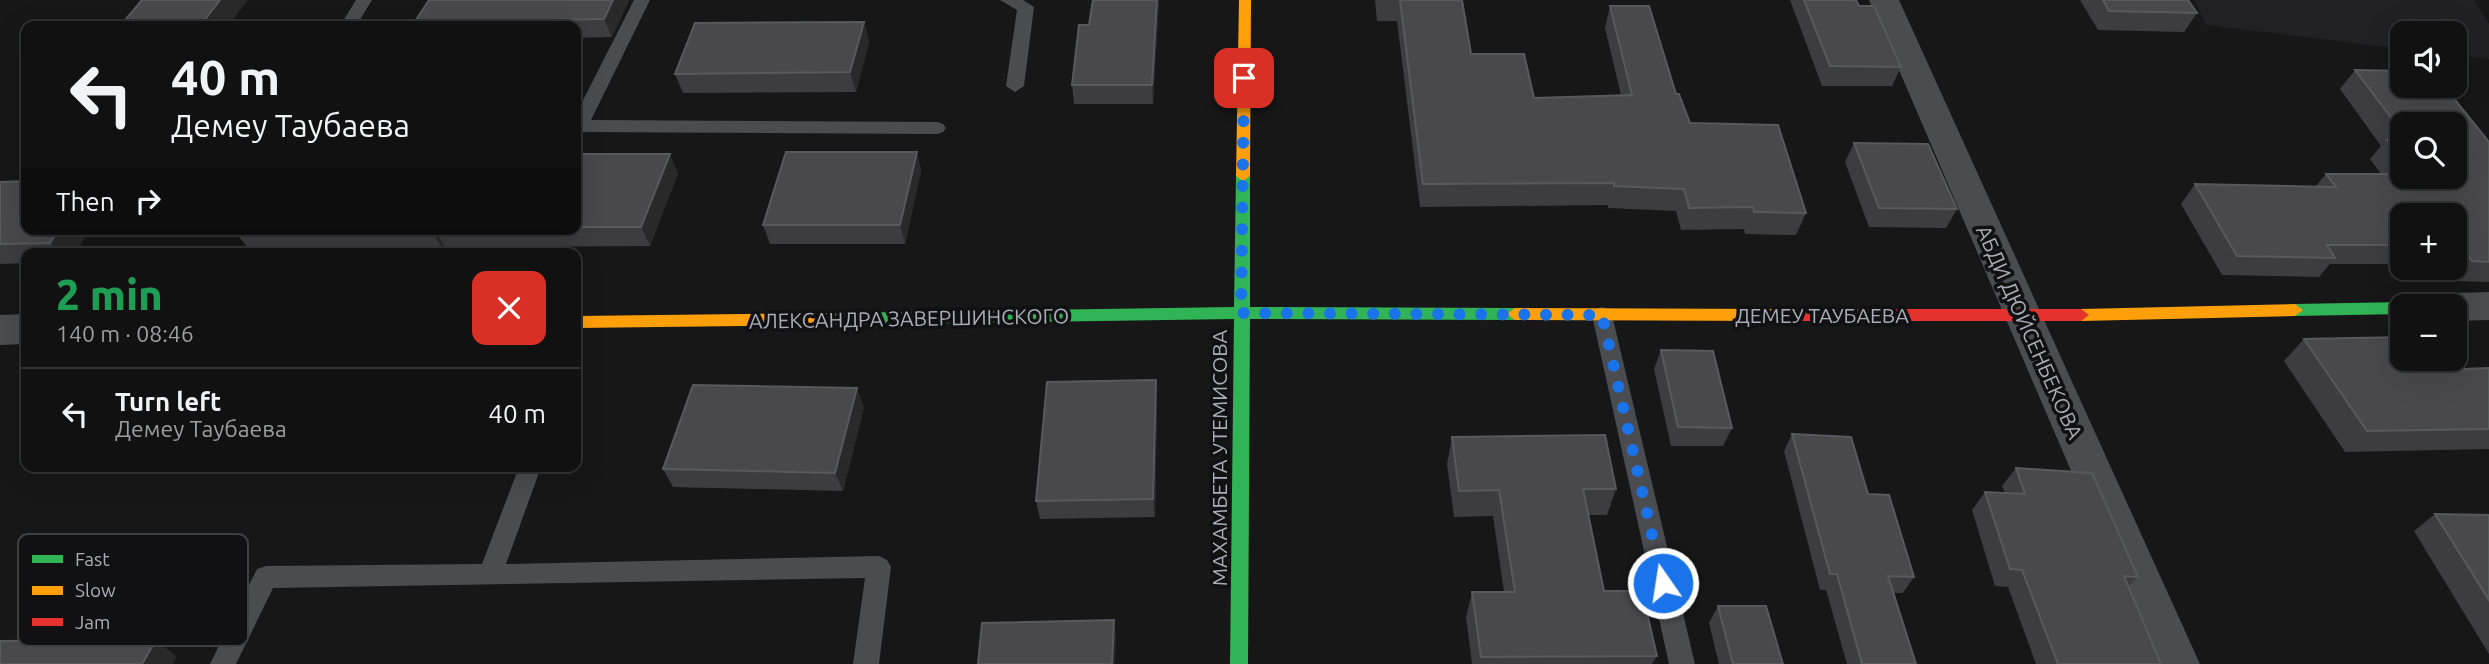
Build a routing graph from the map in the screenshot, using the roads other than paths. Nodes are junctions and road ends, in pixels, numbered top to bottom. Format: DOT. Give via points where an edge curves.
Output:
graph roads {
  1 [pos="364,0"];
  2 [pos="642,0"];
  3 [pos="1008,0"];
  4 [pos="1245,0"];
  5 [pos="1884,0"];
  6 [pos="351,21"];
  7 [pos="1016,86"];
  8 [pos="581,120"];
  9 [pos="581,126"];
  10 [pos="937,128"];
  11 [pos="2489,306"];
  12 [pos="2467,307"];
  13 [pos="2390,308"];
  14 [pos="1241,313"];
  15 [pos="1602,315"];
  16 [pos="2023,316"];
  17 [pos="581,328"];
  18 [pos="21,329"];
  19 [pos="0,330"];
  20 [pos="528,472"];
  21 [pos="491,575"];
  22 [pos="248,613"];
  23 [pos="232,646"];
  24 [pos="223,664"];
  25 [pos="866,664"];
  26 [pos="1239,664"];
  27 [pos="1682,664"];
  28 [pos="2176,664"];
  1 -- 6 [label="lane"];
  2 -- 8 [label="lane"];
  3 -- 7 [label="lane" via="1026,8"];
  4 -- 14 [label="street, МАХАМБЕТА УТЕМИСОВА"];
  5 -- 16 [label="street, АБДИ ДЮЙСЕНБЕКОВА"];
  9 -- 10 [label="lane"];
  11 -- 12 [label="street"];
  13 -- 16 [label="street, ДЕМЕУ ТАУБАЕВА"];
  14 -- 15 [label="street, ДЕМЕУ ТАУБАЕВА"];
  14 -- 17 [label="street, АЛЕКСАНДРА ЗАВЕРШИНСКОГО"];
  14 -- 26 [label="street, МАХАМБЕТА УТЕМИСОВА"];
  15 -- 16 [label="street, ДЕМЕУ ТАУБАЕВА"];
  15 -- 27 [label="lane"];
  16 -- 28 [label="street, АБДИ ДЮЙСЕНБЕКОВА"];
  18 -- 19 [label="street"];
  20 -- 21 [label="lane"];
  21 -- 22 [label="lane" via="266,577"];
  21 -- 25 [label="lane" via="879,567"];
  23 -- 24 [label="lane"];
}
